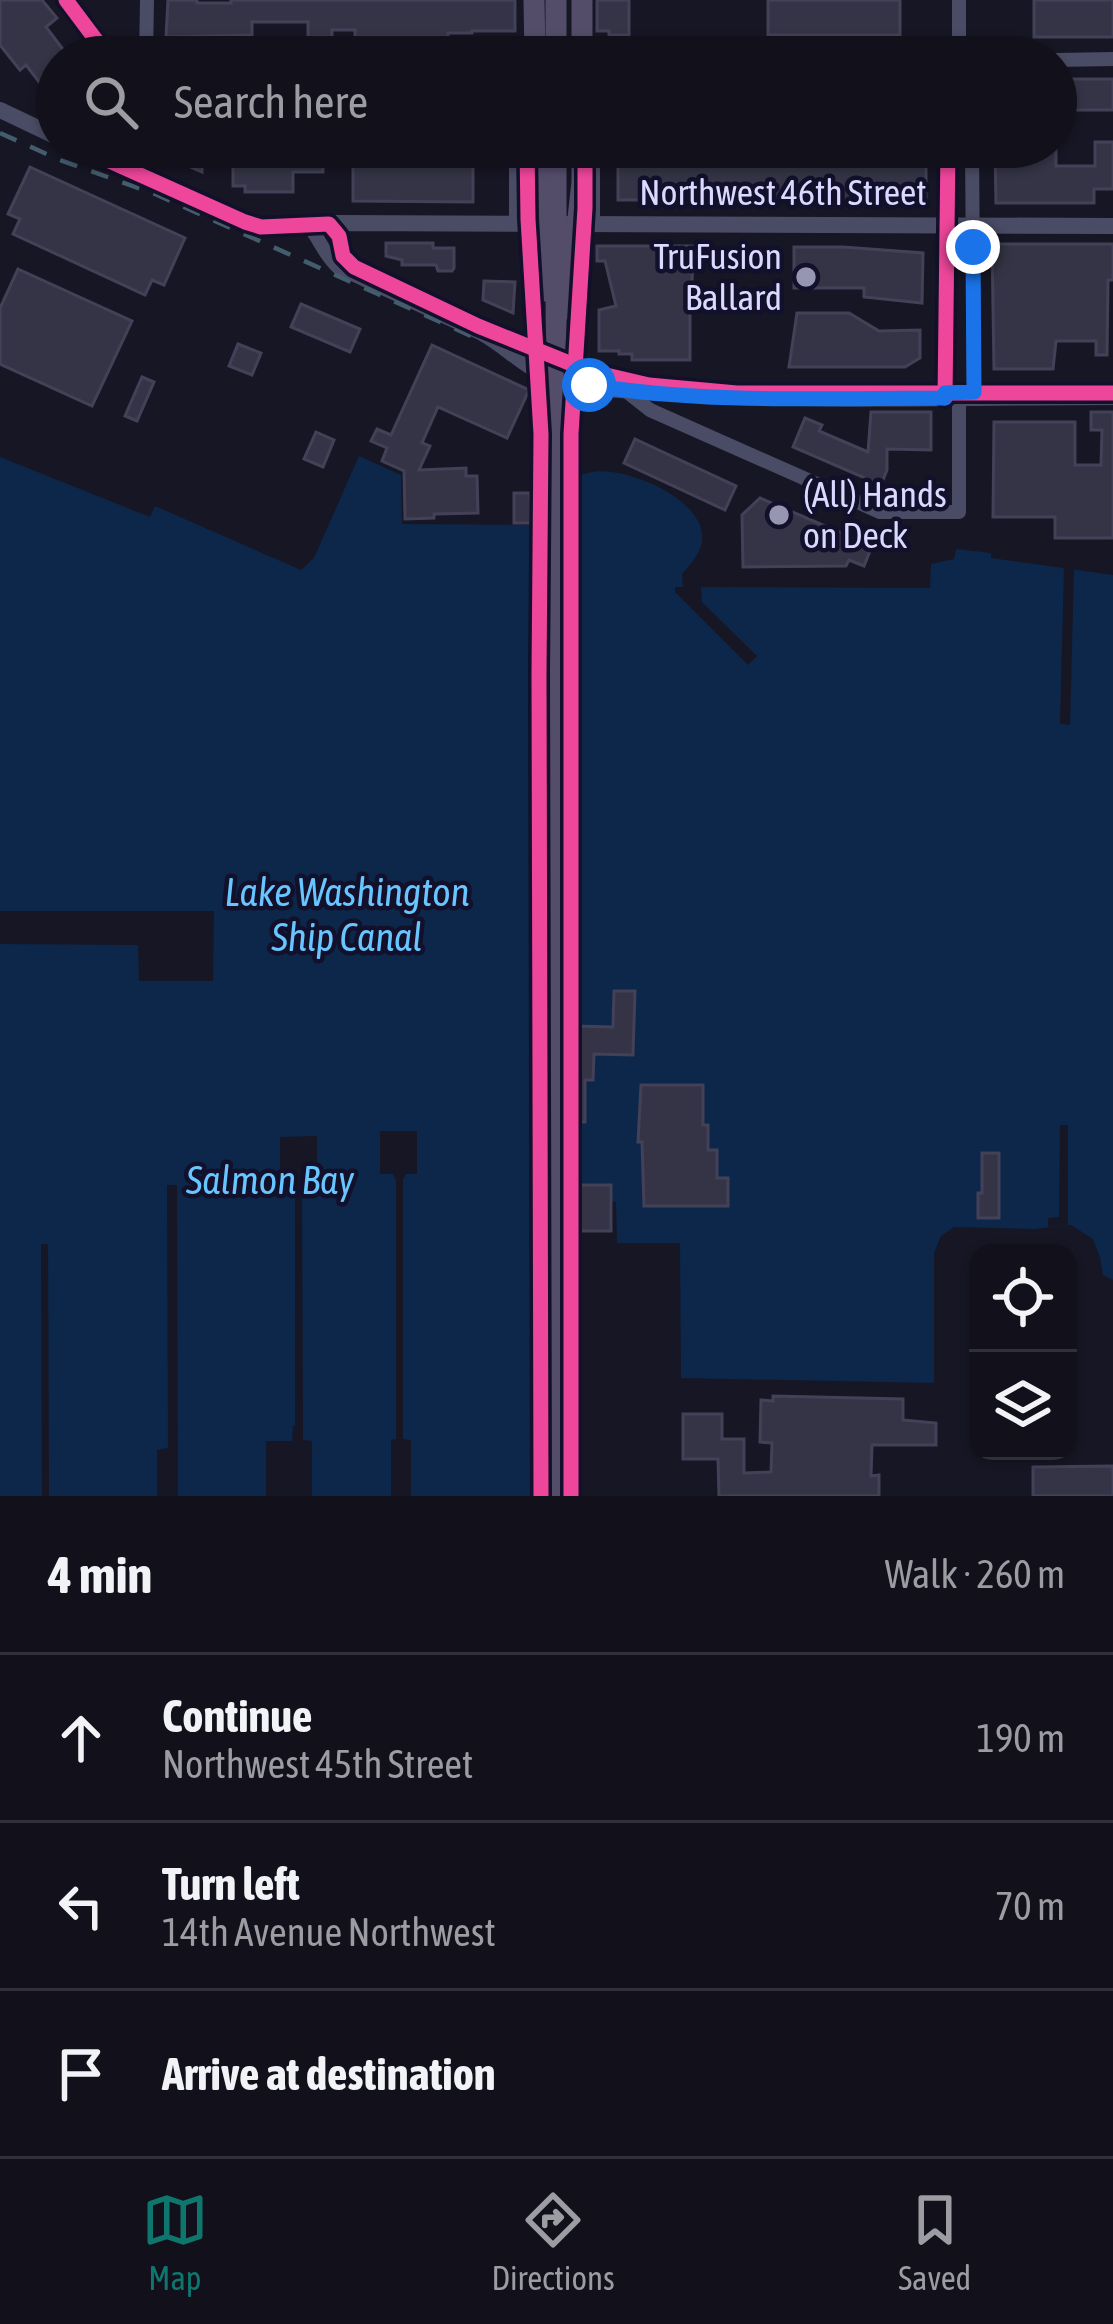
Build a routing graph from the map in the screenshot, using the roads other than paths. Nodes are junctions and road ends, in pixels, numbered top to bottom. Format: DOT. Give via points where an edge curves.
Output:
graph roads {
  1 [pos="66,0"];
  2 [pos="147,0"];
  3 [pos="533,0"];
  4 [pos="556,0"];
  5 [pos="582,0"];
  6 [pos="959,0"];
  7 [pos="94,36"];
  8 [pos="146,36"];
  9 [pos="534,36"];
  10 [pos="556,36"];
  11 [pos="582,36"];
  12 [pos="959,36"];
  13 [pos="1077,59"];
  14 [pos="1113,59"];
  15 [pos="0,110"];
  16 [pos="36,127"];
  17 [pos="123,168"];
  18 [pos="145,168"];
  19 [pos="517,168"];
  20 [pos="535,168"];
  21 [pos="556,168"];
  22 [pos="582,168"];
  23 [pos="593,168"];
  24 [pos="949,168"];
  25 [pos="972,168"];
  26 [pos="145,178"];
  27 [pos="516,224"];
  28 [pos="593,224"];
  29 [pos="308,225"];
  30 [pos="949,225"];
  31 [pos="973,225"];
  32 [pos="1113,226"];
  33 [pos="625,391"];
  34 [pos="556,393"];
  35 [pos="959,398"];
  36 [pos="1113,398"];
  37 [pos="557,1496"];
  1 -- 7 [label="street"];
  2 -- 8 [label="street"];
  3 -- 9 [label="main road"];
  4 -- 10 [label="main road"];
  5 -- 11 [label="main road"];
  6 -- 12 [label="street"];
  13 -- 14 [label="street"];
  15 -- 16 [label="street"];
  17 -- 26 [label="street, Northwest 46th Street"];
  18 -- 26 [label="street"];
  19 -- 27 [label="street"];
  20 -- 34 [label="main road"];
  21 -- 34 [label="main road"];
  22 -- 34 [label="main road"];
  23 -- 28 [label="street"];
  24 -- 30 [label="street"];
  25 -- 31 [label="street"];
  26 -- 29 [label="street, Northwest 46th Street" via="261,227"];
  27 -- 28 [label="street, Northwest 46th Street"];
  27 -- 29 [label="street, Northwest 46th Street"];
  28 -- 30 [label="street, Northwest 46th Street"];
  29 -- 33 [label="street" via="339,268 502,345 543,375"];
  30 -- 31 [label="street, Northwest 46th Street"];
  30 -- 35 [label="street"];
  31 -- 32 [label="street, Northwest 46th Street"];
  31 -- 35 [label="street"];
  33 -- 35 [label="street"];
  33 -- 35 [label="street" via="650,410 880,512 959,512"];
  34 -- 37 [label="main road"];
  35 -- 36 [label="street"];
}
